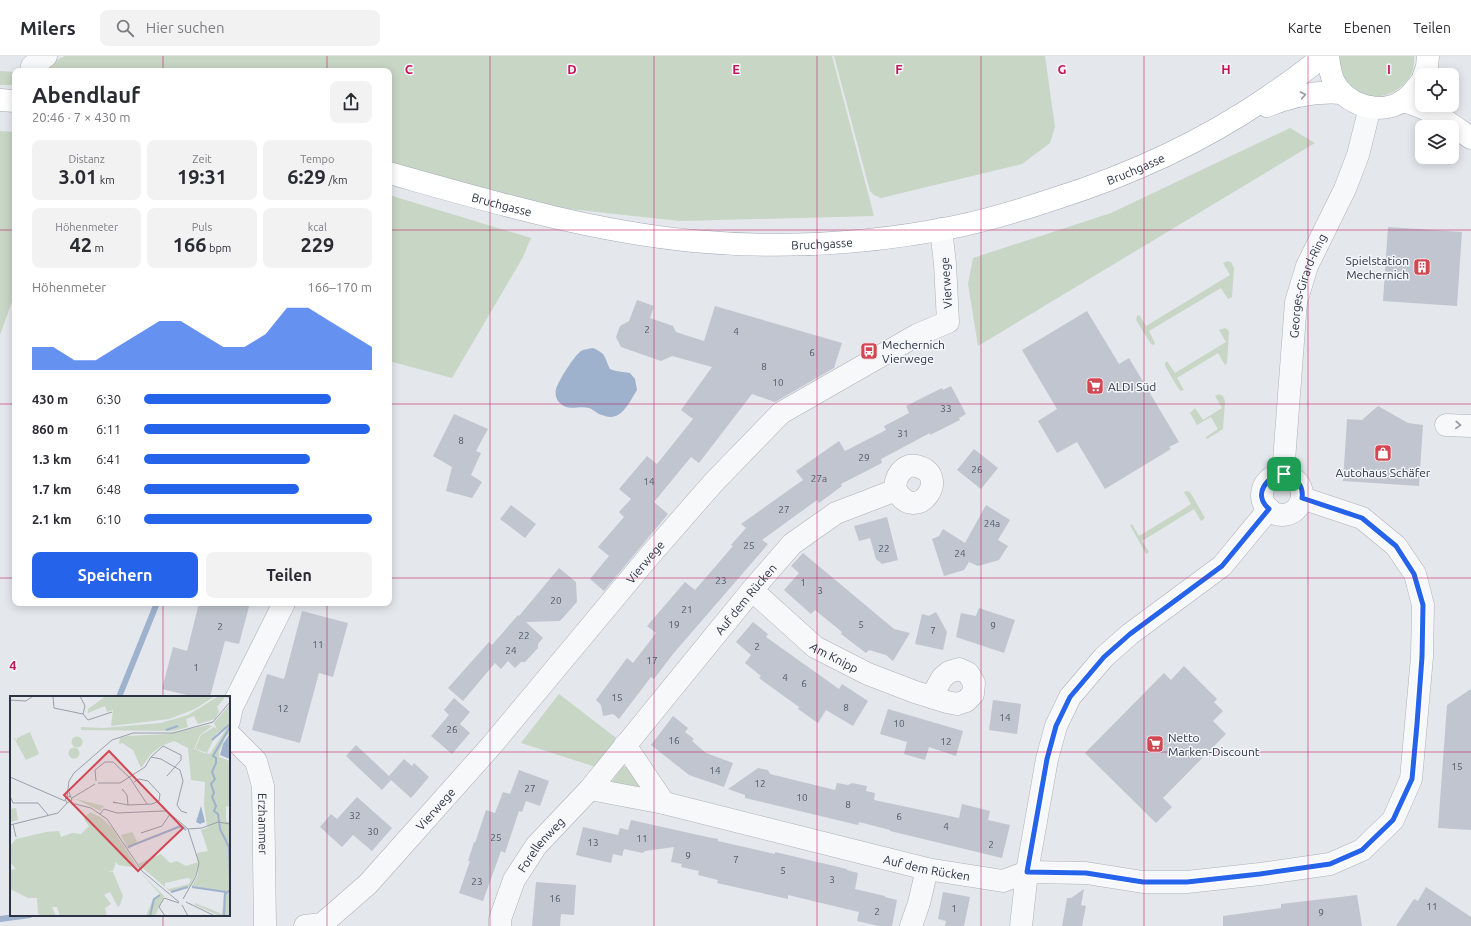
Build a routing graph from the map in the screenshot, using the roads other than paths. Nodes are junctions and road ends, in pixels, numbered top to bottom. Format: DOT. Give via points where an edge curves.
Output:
graph roads {
  1 [pos="46,56"];
  2 [pos="1323,56"];
  3 [pos="1328,56"];
  4 [pos="32,68"];
  5 [pos="1415,90"];
  6 [pos="1342,93"];
  7 [pos="0,100"];
  8 [pos="12,101"];
  9 [pos="1402,101"];
  10 [pos="1370,107"];
  11 [pos="1455,112"];
  12 [pos="1240,116"];
  13 [pos="1471,130"];
  14 [pos="1471,138"];
  15 [pos="392,174"];
  16 [pos="941,229"];
  17 [pos="1446,425"];
  18 [pos="1471,426"];
  19 [pos="1284,474"];
  20 [pos="896,490"];
  21 [pos="1302,498"];
  22 [pos="1269,509"];
  23 [pos="752,590"];
  24 [pos="282,606"];
  25 [pos="933,698"];
  26 [pos="230,716"];
  27 [pos="230,735"];
  28 [pos="625,745"];
  29 [pos="595,782"];
  30 [pos="664,803"];
  31 [pos="927,869"];
  32 [pos="1027,872"];
  33 [pos="314,925"];
  34 [pos="265,926"];
  35 [pos="500,926"];
  36 [pos="911,926"];
  37 [pos="1021,926"];
  1 -- 4 [label="street"];
  2 -- 12 [label="main road, Bruchgasse"];
  3 -- 6 [label="main road" via="1333,81"];
  5 -- 9 [label="main road"];
  6 -- 10 [label="main road" via="1355,102"];
  12 -- 6 [label="main road, Bruchgasse, one-way" via="1280,100 1304,94"];
  7 -- 8 [label="main road"];
  9 -- 10 [label="main road" via="1392,106"];
  9 -- 14 [label="main road" via="1434,113"];
  10 -- 19 [label="street, Georges-Girard-Ring" via="1358,155 1345,189 1306,266 1296,302"];
  11 -- 13 [label="main road"];
  12 -- 16 [label="main road, Bruchgasse" via="1188,145 1087,188 1024,209"];
  15 -- 16 [label="main road, Bruchgasse" via="571,222 692,241 818,244 885,238"];
  16 -- 33 [label="street, Vierwege" via="948,322 917,335 781,413 709,488 491,746 368,884"];
  17 -- 18 [label="street, one-way"];
  19 -- 21 [label="street" via="1297,480"];
  19 -- 22 [label="street" via="1276,475 1264,485 1262,499"];
  20 -- 23 [label="street, Auf dem Rücken" via="836,513 792,544"];
  21 -- 22 [label="street" via="1298,508 1292,513 1277,514"];
  21 -- 32 [label="street" via="1362,518 1396,546 1414,574 1423,605 1422,657 1412,779 1393,820 1362,850 1330,864 1260,874 1187,882 1150,882 1086,873"];
  22 -- 32 [label="street" via="1222,566 1130,634 1104,657 1070,697 1056,726 1047,759"];
  23 -- 25 [label="street, Am Knipp" via="815,647 868,674"];
  23 -- 28 [label="street, Auf dem Rücken"];
  24 -- 26 [label="street" via="232,707"];
  27 -- 34 [label="street, Erzhammer" via="256,761 263,786"];
  28 -- 29 [label="street, Auf dem Rücken"];
  28 -- 30 [label="street"];
  29 -- 30 [label="street, Auf dem Rücken"];
  29 -- 35 [label="street, Forellenweg" via="536,846 514,880 500,919"];
  30 -- 31 [label="street, Auf dem Rücken"];
  31 -- 32 [label="street, Auf dem Rücken" via="1003,881"];
  31 -- 36 [label="street"];
  32 -- 37 [label="street"];
}
